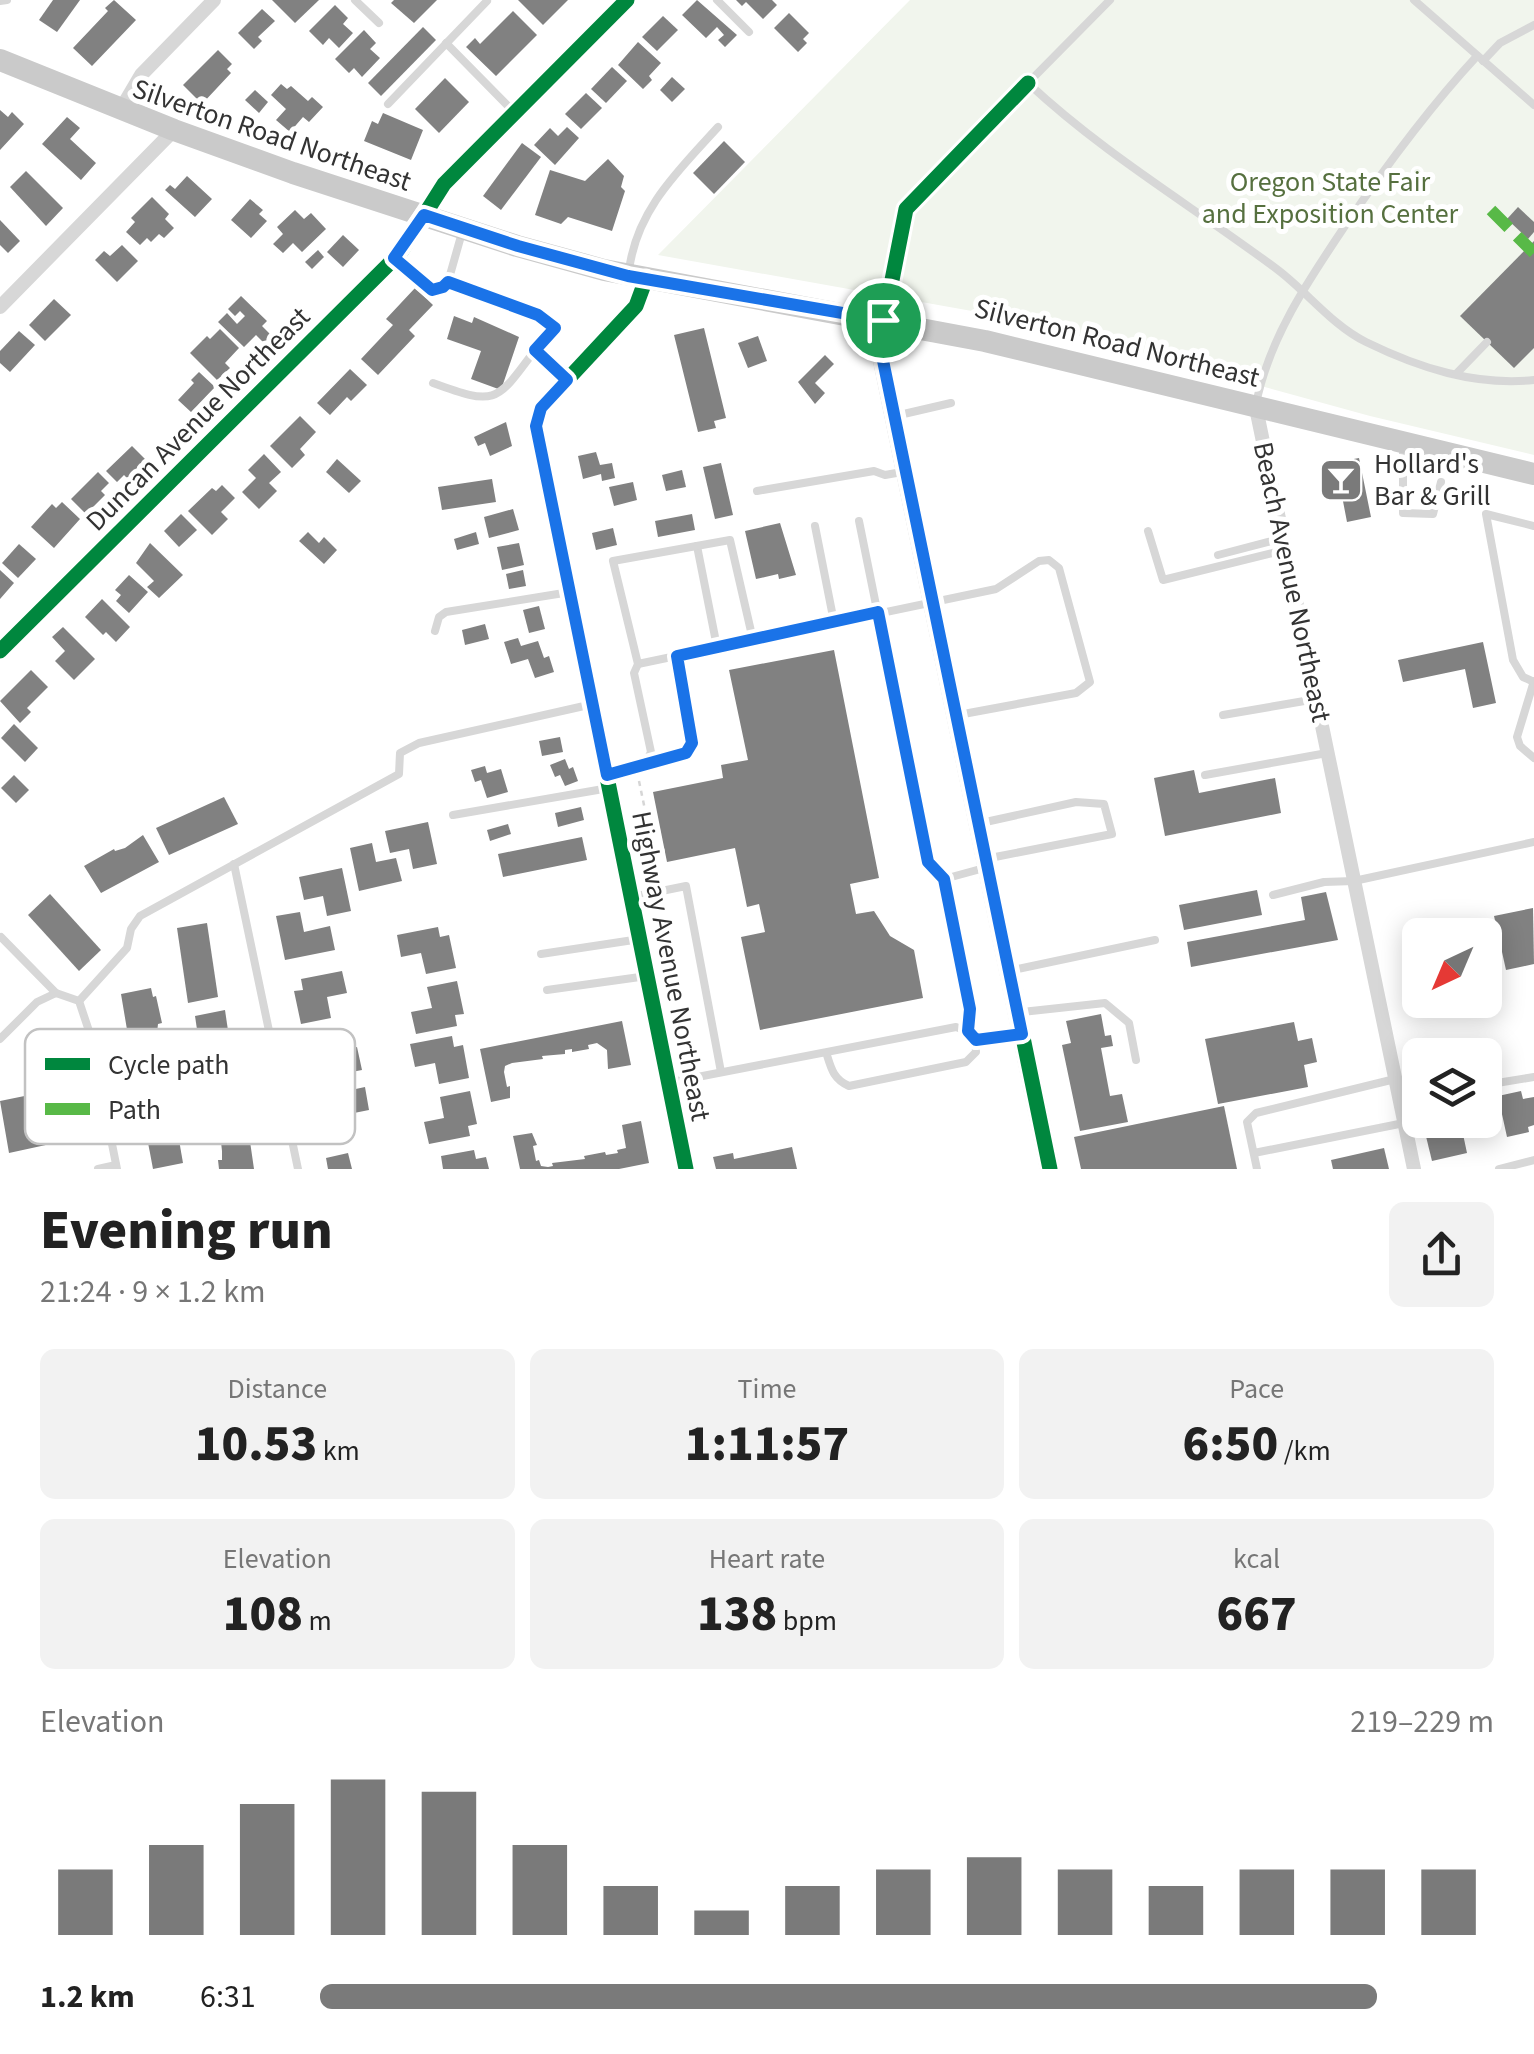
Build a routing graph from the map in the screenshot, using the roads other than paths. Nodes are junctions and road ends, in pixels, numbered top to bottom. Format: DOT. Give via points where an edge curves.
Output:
graph roads {
  1 [pos="214,0"];
  2 [pos="355,0"];
  3 [pos="627,0"];
  4 [pos="716,0"];
  5 [pos="1110,0"];
  6 [pos="1414,0"];
  7 [pos="487,1"];
  8 [pos="379,23"];
  9 [pos="1533,28"];
  10 [pos="750,32"];
  11 [pos="446,43"];
  12 [pos="1480,58"];
  13 [pos="0,60"];
  14 [pos="1028,83"];
  15 [pos="388,104"];
  16 [pos="1534,104"];
  17 [pos="121,109"];
  18 [pos="515,112"];
  19 [pos="718,127"];
  20 [pos="174,130"];
  21 [pos="424,215"];
  22 [pos="464,228"];
  23 [pos="394,258"];
  24 [pos="637,277"];
  25 [pos="448,282"];
  26 [pos="1302,290"];
  27 [pos="0,307"];
  28 [pos="883,320"];
  29 [pos="1487,342"];
  30 [pos="535,350"];
  31 [pos="1456,374"];
  32 [pos="567,380"];
  33 [pos="1534,380"];
  34 [pos="433,383"];
  35 [pos="951,403"];
  36 [pos="1256,408"];
  37 [pos="894,416"];
  38 [pos="1404,443"];
  39 [pos="906,471"];
  40 [pos="1534,474"];
  41 [pos="1442,482"];
  42 [pos="757,491"];
  43 [pos="859,521"];
  44 [pos="815,526"];
  45 [pos="1534,526"];
  46 [pos="1148,531"];
  47 [pos="1284,544"];
  48 [pos="697,546"];
  49 [pos="1218,555"];
  50 [pos="570,592"];
  51 [pos="932,600"];
  52 [pos="878,612"];
  53 [pos="834,622"];
  54 [pos="436,631"];
  55 [pos="753,640"];
  56 [pos="717,648"];
  57 [pos="0,651"];
  58 [pos="677,656"];
  59 [pos="638,664"];
  60 [pos="1534,681"];
  61 [pos="1316,699"];
  62 [pos="593,704"];
  63 [pos="956,715"];
  64 [pos="1223,715"];
  65 [pos="1327,753"];
  66 [pos="1534,758"];
  67 [pos="646,762"];
  68 [pos="1205,775"];
  69 [pos="608,781"];
  70 [pos="454,815"];
  71 [pos="978,823"];
  72 [pos="1534,842"];
  73 [pos="987,863"];
  74 [pos="234,864"];
  75 [pos="944,879"];
  76 [pos="1354,881"];
  77 [pos="1273,895"];
  78 [pos="632,897"];
  79 [pos="1,937"];
  80 [pos="640,939"];
  81 [pos="1155,940"];
  82 [pos="541,954"];
  83 [pos="1009,971"];
  84 [pos="648,976"];
  85 [pos="548,990"];
  86 [pos="56,993"];
  87 [pos="79,1001"];
  88 [pos="1020,1023"];
  89 [pos="88,1029"];
  90 [pos="269,1029"];
  91 [pos="968,1031"];
  92 [pos="0,1039"];
  93 [pos="976,1040"];
  94 [pos="826,1052"];
  95 [pos="1136,1060"];
  96 [pos="721,1072"];
  97 [pos="1534,1077"];
  98 [pos="1395,1079"];
  99 [pos="669,1083"];
  100 [pos="1502,1083"];
  101 [pos="1399,1097"];
  102 [pos="1402,1097"];
  103 [pos="1402,1113"];
  104 [pos="1402,1123"];
  105 [pos="1407,1138"];
  106 [pos="293,1144"];
  107 [pos="1254,1153"];
  108 [pos="1534,1160"];
  109 [pos="117,1167"];
  110 [pos="98,1169"];
  111 [pos="298,1169"];
  112 [pos="686,1169"];
  113 [pos="1050,1169"];
  114 [pos="1257,1169"];
  115 [pos="1414,1169"];
  116 [pos="1499,1169"];
  1 -- 17 [label="street" via="141,75"];
  2 -- 8 [label="lane"];
  3 -- 18 [label="street, Duncan Avenue Northeast"];
  4 -- 10 [label="lane"];
  5 -- 14 [label="lane"];
  6 -- 12 [label="lane"];
  7 -- 11 [label="lane"];
  9 -- 12 [label="lane, Beach Avenue Northeast"];
  11 -- 15 [label="lane"];
  11 -- 18 [label="lane"];
  12 -- 16 [label="lane"];
  12 -- 26 [label="lane, Beach Avenue Northeast" via="1428,109"];
  13 -- 17 [label="main road, Silverton Road Northeast"];
  14 -- 26 [label="lane" via="1114,156"];
  14 -- 28 [label="street" via="906,209"];
  17 -- 20 [label="main road, Silverton Road Northeast"];
  18 -- 21 [label="street, Duncan Avenue Northeast" via="444,184"];
  19 -- 24 [label="lane" via="652,201 630,256"];
  20 -- 21 [label="main road, Silverton Road Northeast"];
  20 -- 27 [label="street"];
  21 -- 22 [label="main road, Silverton Road Northeast"];
  21 -- 23 [label="street, Duncan Avenue Northeast"];
  22 -- 24 [label="main road, Silverton Road Northeast"];
  22 -- 25 [label="lane"];
  23 -- 25 [label="lane" via="432,290"];
  23 -- 57 [label="street, Duncan Avenue Northeast"];
  24 -- 28 [label="main road, Silverton Road Northeast"];
  24 -- 32 [label="street, Highway Avenue Northeast" via="636,306"];
  25 -- 30 [label="lane" via="538,315 555,328"];
  26 -- 31 [label="lane" via="1361,340 1421,367"];
  26 -- 36 [label="lane, Beach Avenue Northeast" via="1262,373"];
  28 -- 36 [label="main road, Silverton Road Northeast"];
  28 -- 37 [label="street" via="880,341"];
  29 -- 31 [label="lane"];
  30 -- 32 [label="lane"];
  30 -- 34 [label="lane" via="502,393 490,398"];
  31 -- 33 [label="lane" via="1500,384"];
  32 -- 50 [label="street, Highway Avenue Northeast" via="541,408 536,426"];
  35 -- 37 [label="lane"];
  36 -- 38 [label="main road, Silverton Road Northeast"];
  36 -- 47 [label="street, Beach Avenue Northeast"];
  37 -- 39 [label="street"];
  38 -- 40 [label="main road, Silverton Road Northeast"];
  38 -- 41 [label="lane" via="1402,513 1432,514"];
  39 -- 42 [label="lane"];
  39 -- 51 [label="street"];
  43 -- 52 [label="lane"];
  44 -- 53 [label="lane"];
  45 -- 60 [label="lane" via="1486,514 1513,660 1523,678"];
  46 -- 47 [label="lane" via="1163,580"];
  47 -- 49 [label="lane"];
  47 -- 61 [label="street, Beach Avenue Northeast"];
  48 -- 55 [label="lane" via="730,540"];
  48 -- 56 [label="lane"];
  48 -- 59 [label="lane" via="613,561"];
  50 -- 54 [label="lane" via="446,612"];
  50 -- 62 [label="street, Highway Avenue Northeast"];
  51 -- 52 [label="lane"];
  51 -- 63 [label="street"];
  51 -- 63 [label="lane" via="996,589 1049,560 1059,568 1090,682 1076,693"];
  52 -- 53 [label="lane"];
  52 -- 75 [label="lane" via="928,862"];
  53 -- 55 [label="lane"];
  55 -- 56 [label="lane"];
  56 -- 58 [label="lane"];
  58 -- 59 [label="lane"];
  58 -- 67 [label="lane" via="692,743 686,753"];
  59 -- 67 [label="lane"];
  60 -- 66 [label="lane" via="1517,737"];
  61 -- 64 [label="lane"];
  61 -- 65 [label="street, Beach Avenue Northeast"];
  62 -- 69 [label="street, Highway Avenue Northeast"];
  62 -- 74 [label="lane" via="419,743 400,753 399,774"];
  63 -- 71 [label="street"];
  65 -- 68 [label="lane"];
  65 -- 76 [label="street, Beach Avenue Northeast"];
  67 -- 69 [label="lane"];
  69 -- 70 [label="lane"];
  69 -- 78 [label="street, Highway Avenue Northeast"];
  71 -- 73 [label="street"];
  71 -- 73 [label="lane" via="1076,802 1104,804 1112,834"];
  72 -- 76 [label="lane"];
  73 -- 75 [label="lane"];
  73 -- 83 [label="street"];
  74 -- 87 [label="lane" via="140,916 128,948"];
  74 -- 90 [label="lane"];
  75 -- 91 [label="lane" via="970,1009"];
  76 -- 77 [label="lane"];
  76 -- 98 [label="street, Beach Avenue Northeast"];
  78 -- 80 [label="street, Highway Avenue Northeast"];
  78 -- 96 [label="lane" via="686,886"];
  79 -- 86 [label="lane"];
  80 -- 82 [label="lane"];
  80 -- 84 [label="street, Highway Avenue Northeast"];
  81 -- 83 [label="lane"];
  83 -- 88 [label="street"];
  84 -- 85 [label="lane"];
  84 -- 99 [label="street, Highway Avenue Northeast"];
  86 -- 87 [label="lane"];
  86 -- 92 [label="lane"];
  87 -- 89 [label="lane"];
  88 -- 93 [label="lane"];
  88 -- 95 [label="lane" via="1105,1003 1129,1023"];
  88 -- 113 [label="street"];
  91 -- 93 [label="lane"];
  91 -- 94 [label="lane" via="956,1027"];
  93 -- 94 [label="lane" via="966,1062 848,1086 838,1081"];
  94 -- 96 [label="lane"];
  96 -- 99 [label="lane"];
  97 -- 100 [label="lane"];
  98 -- 101 [label="street, Beach Avenue Northeast"];
  98 -- 107 [label="lane" via="1256,1112 1247,1122"];
  99 -- 112 [label="street, Highway Avenue Northeast"];
  101 -- 102 [label="lane"];
  101 -- 103 [label="street, Beach Avenue Northeast"];
  104 -- 107 [label="lane"];
  105 -- 115 [label="street, Beach Avenue Northeast"];
  106 -- 111 [label="lane"];
  107 -- 114 [label="lane"];
  108 -- 116 [label="lane"];
  109 -- 110 [label="lane"];
}
